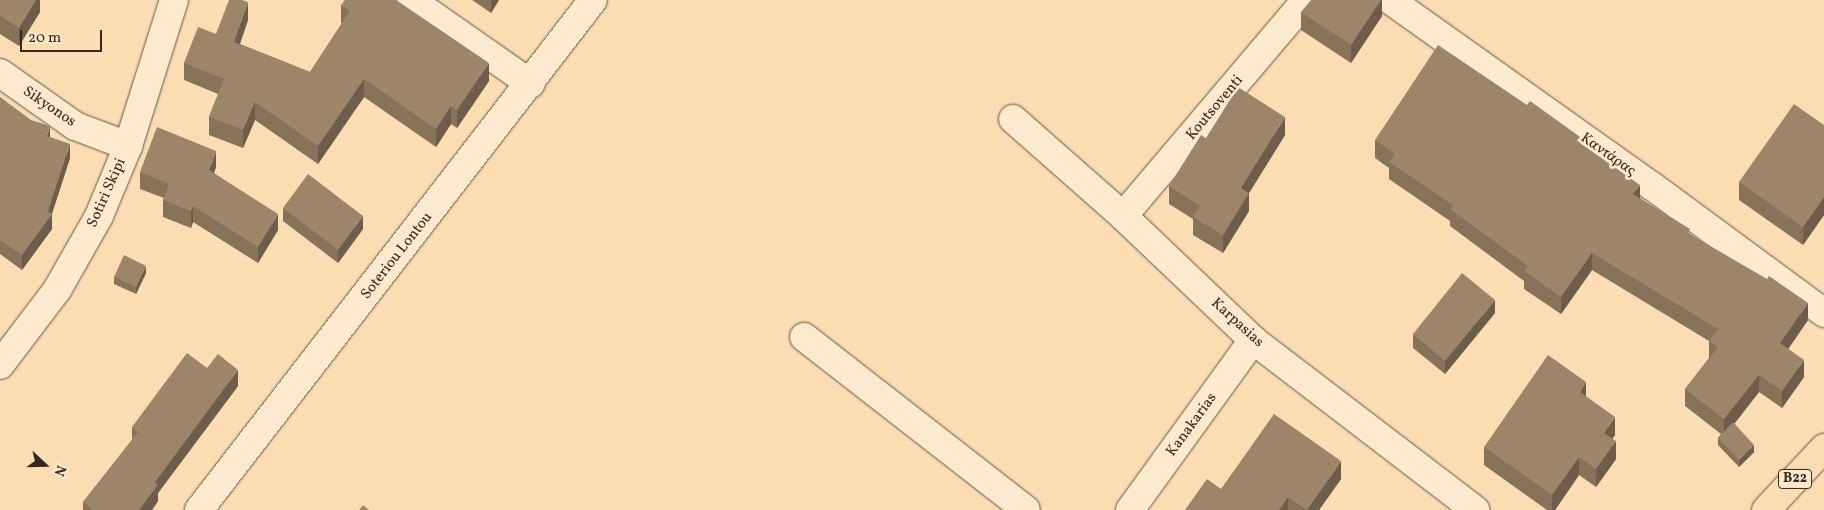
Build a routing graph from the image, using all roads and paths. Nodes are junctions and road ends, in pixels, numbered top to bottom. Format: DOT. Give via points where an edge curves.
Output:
graph roads {
  1 [pos="174,0"];
  2 [pos="411,0"];
  3 [pos="593,0"];
  4 [pos="1306,0"];
  5 [pos="1390,0"];
  6 [pos="0,73"];
  7 [pos="531,84"];
  8 [pos="1014,119"];
  9 [pos="128,146"];
  10 [pos="1123,216"];
  11 [pos="1824,313"];
  12 [pos="804,337"];
  13 [pos="1253,340"];
  14 [pos="0,365"];
  15 [pos="1824,448"];
  16 [pos="207,507"];
  17 [pos="1026,510"];
  18 [pos="1130,510"];
  19 [pos="1475,510"];
  20 [pos="1766,510"];
  1 -- 9 [label="street, Sotiri Skipi"];
  2 -- 7 [label="street"];
  3 -- 7 [label="street, Soteriou Lontou"];
  4 -- 10 [label="street, Koutsoventi"];
  5 -- 11 [label="street, Καντάρας"];
  6 -- 9 [label="street, Sikyonos" via="75,126"];
  7 -- 16 [label="street, Soteriou Lontou"];
  8 -- 10 [label="street, Karpasias"];
  9 -- 14 [label="street, Sotiri Skipi" via="99,216 57,290"];
  10 -- 13 [label="street, Karpasias"];
  12 -- 17 [label="street"];
  13 -- 18 [label="street, Kanakarias"];
  13 -- 19 [label="street, Karpasias"];
  15 -- 20 [label="main road, B22"];
}
